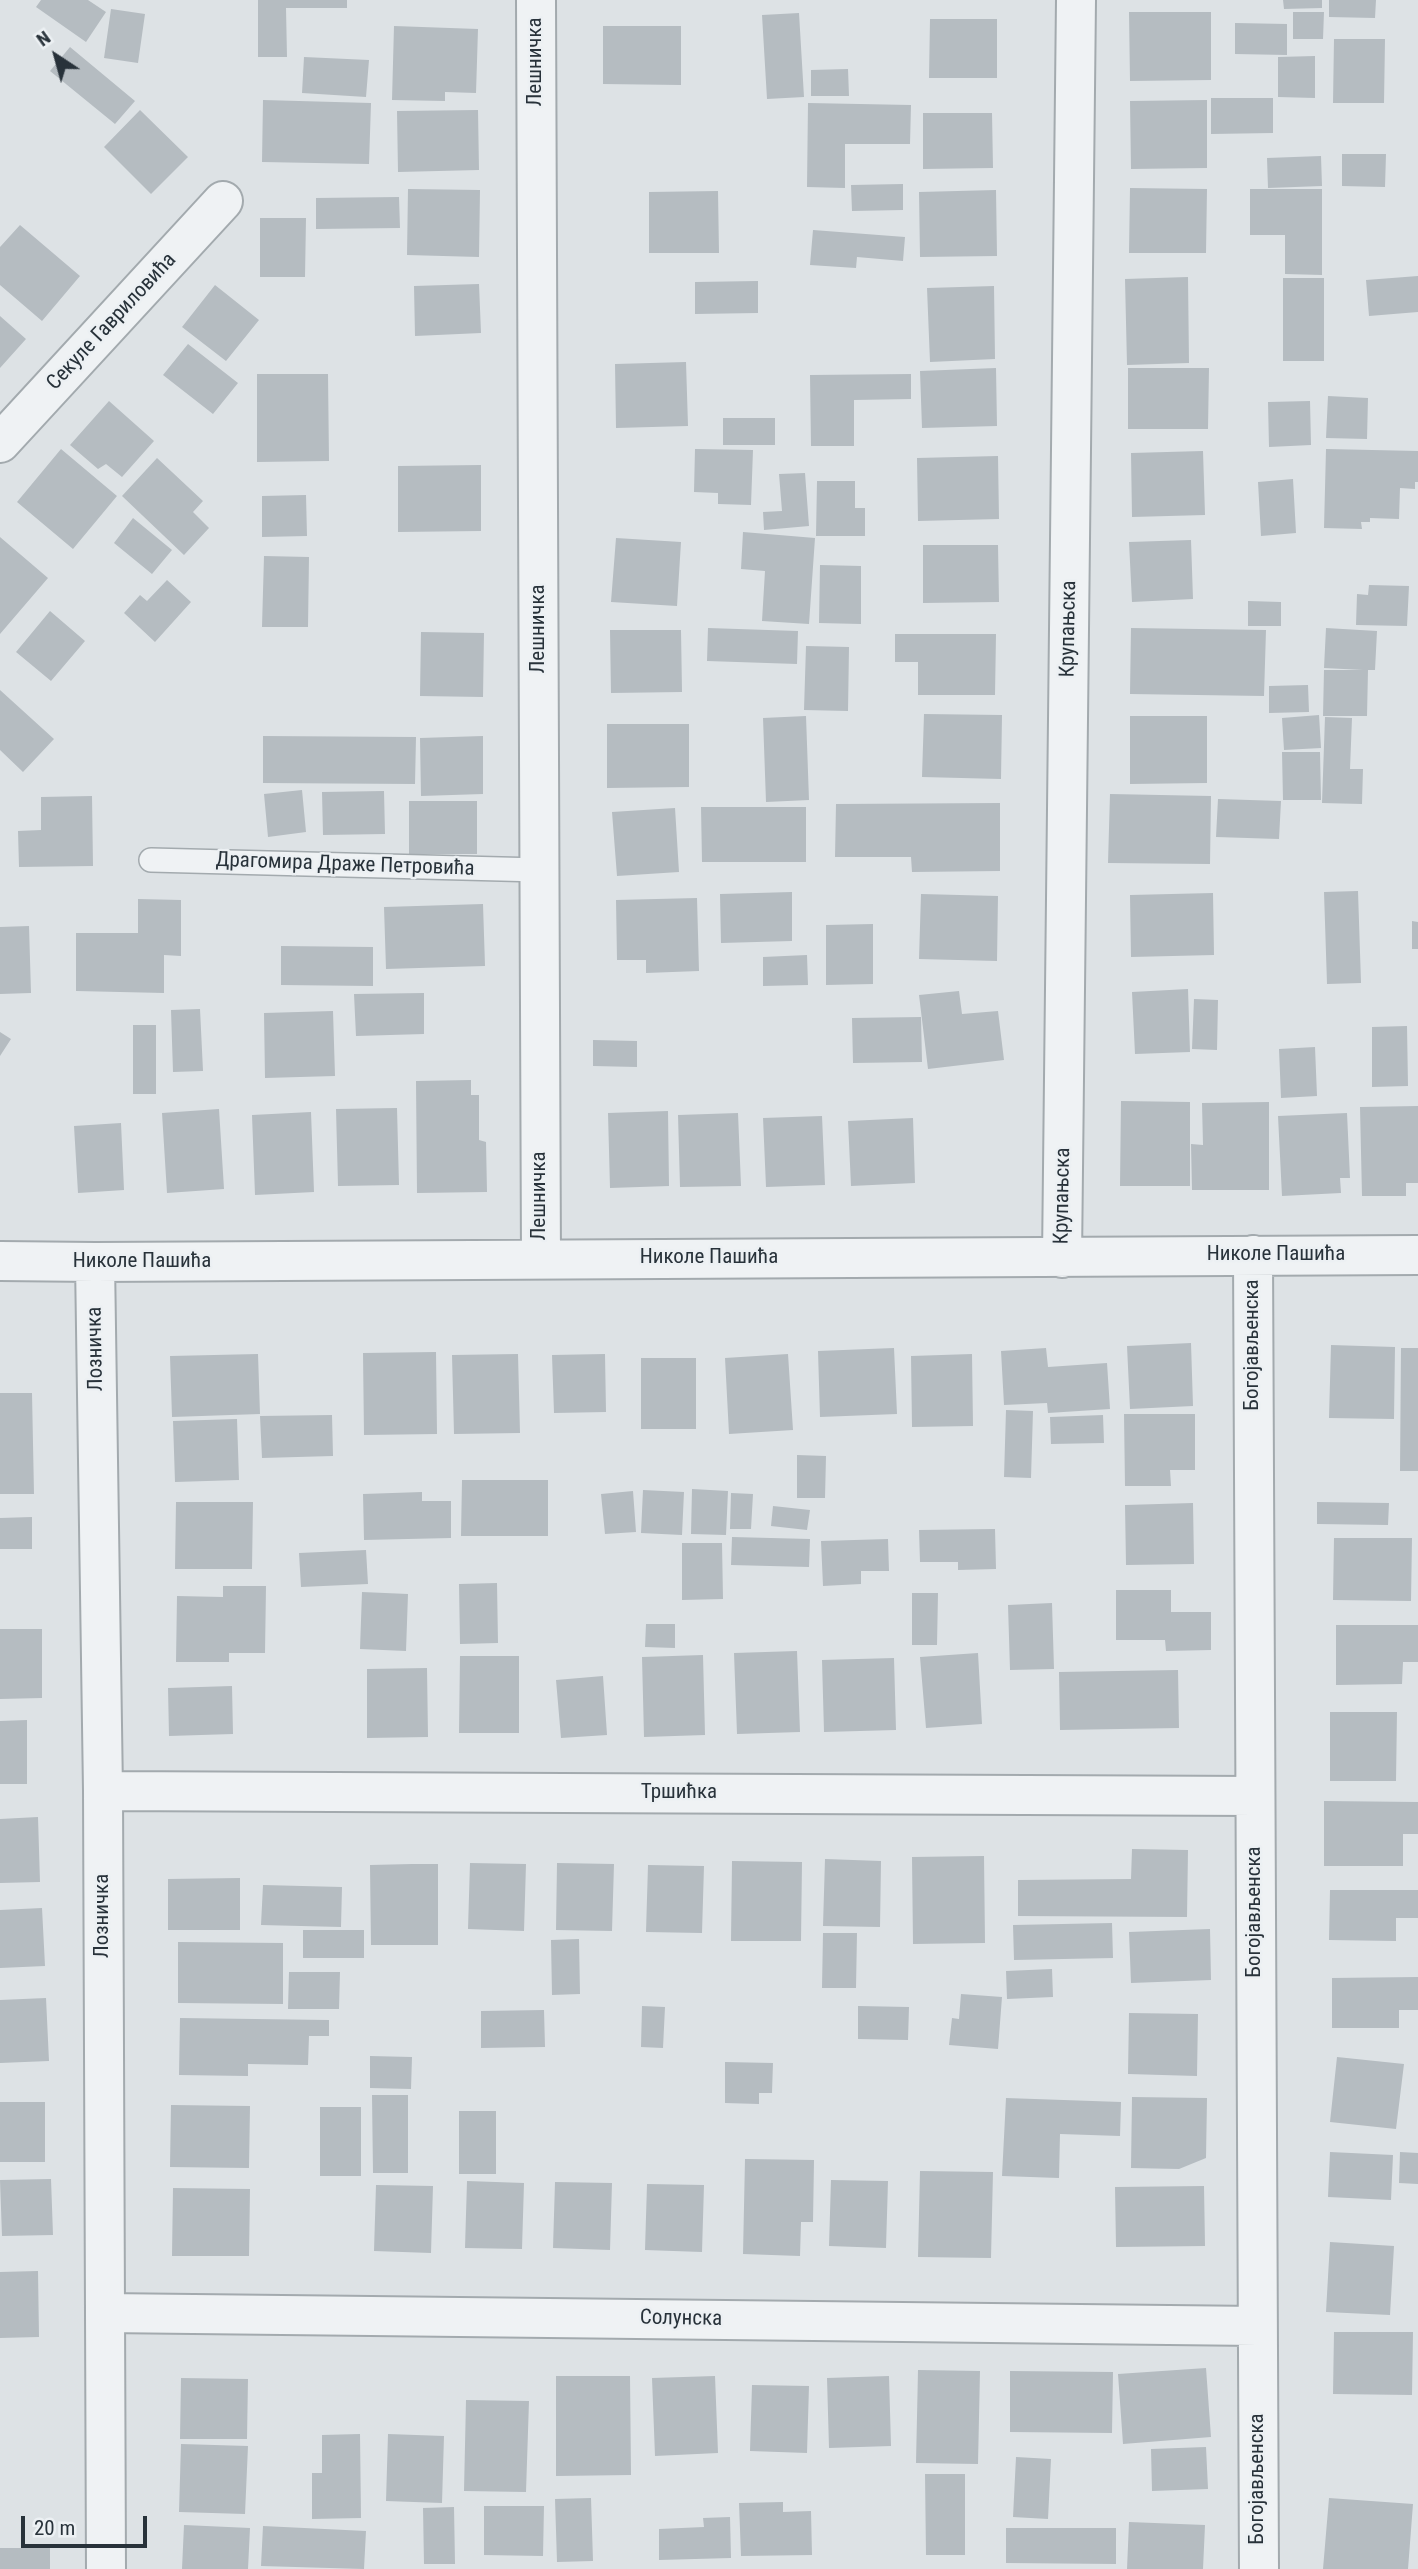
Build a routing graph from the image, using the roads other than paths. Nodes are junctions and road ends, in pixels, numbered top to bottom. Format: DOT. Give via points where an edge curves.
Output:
graph roads {
  1 [pos="536,0"];
  2 [pos="1076,0"];
  3 [pos="223,201"];
  4 [pos="0,443"];
  5 [pos="150,860"];
  6 [pos="540,870"];
  7 [pos="1253,1255"];
  8 [pos="1418,1255"];
  9 [pos="1062,1258"];
  10 [pos="541,1259"];
  11 [pos="0,1261"];
  12 [pos="95,1262"];
  13 [pos="103,1791"];
  14 [pos="1255,1796"];
  15 [pos="105,2313"];
  16 [pos="1257,2326"];
  17 [pos="106,2569"];
  18 [pos="1259,2569"];
  1 -- 6 [label="street, Лешничка"];
  2 -- 9 [label="street, Крупањска"];
  3 -- 4 [label="street, Секуле Гавриловића"];
  5 -- 6 [label="lane, Драгомира Драже Петровића"];
  6 -- 10 [label="street, Лешничка"];
  7 -- 8 [label="street, Николе Пашића"];
  7 -- 9 [label="street, Николе Пашића"];
  7 -- 14 [label="street, Богојављенска"];
  9 -- 10 [label="street, Николе Пашића"];
  10 -- 12 [label="street, Николе Пашића"];
  11 -- 12 [label="street, Николе Пашића"];
  12 -- 13 [label="street, Лозничка"];
  13 -- 14 [label="street, Тршићка"];
  13 -- 15 [label="street, Лозничка"];
  14 -- 16 [label="street, Богојављенска"];
  15 -- 16 [label="street, Солунска"];
  15 -- 17 [label="street, Лозничка"];
  16 -- 18 [label="street, Богојављенска"];
}
